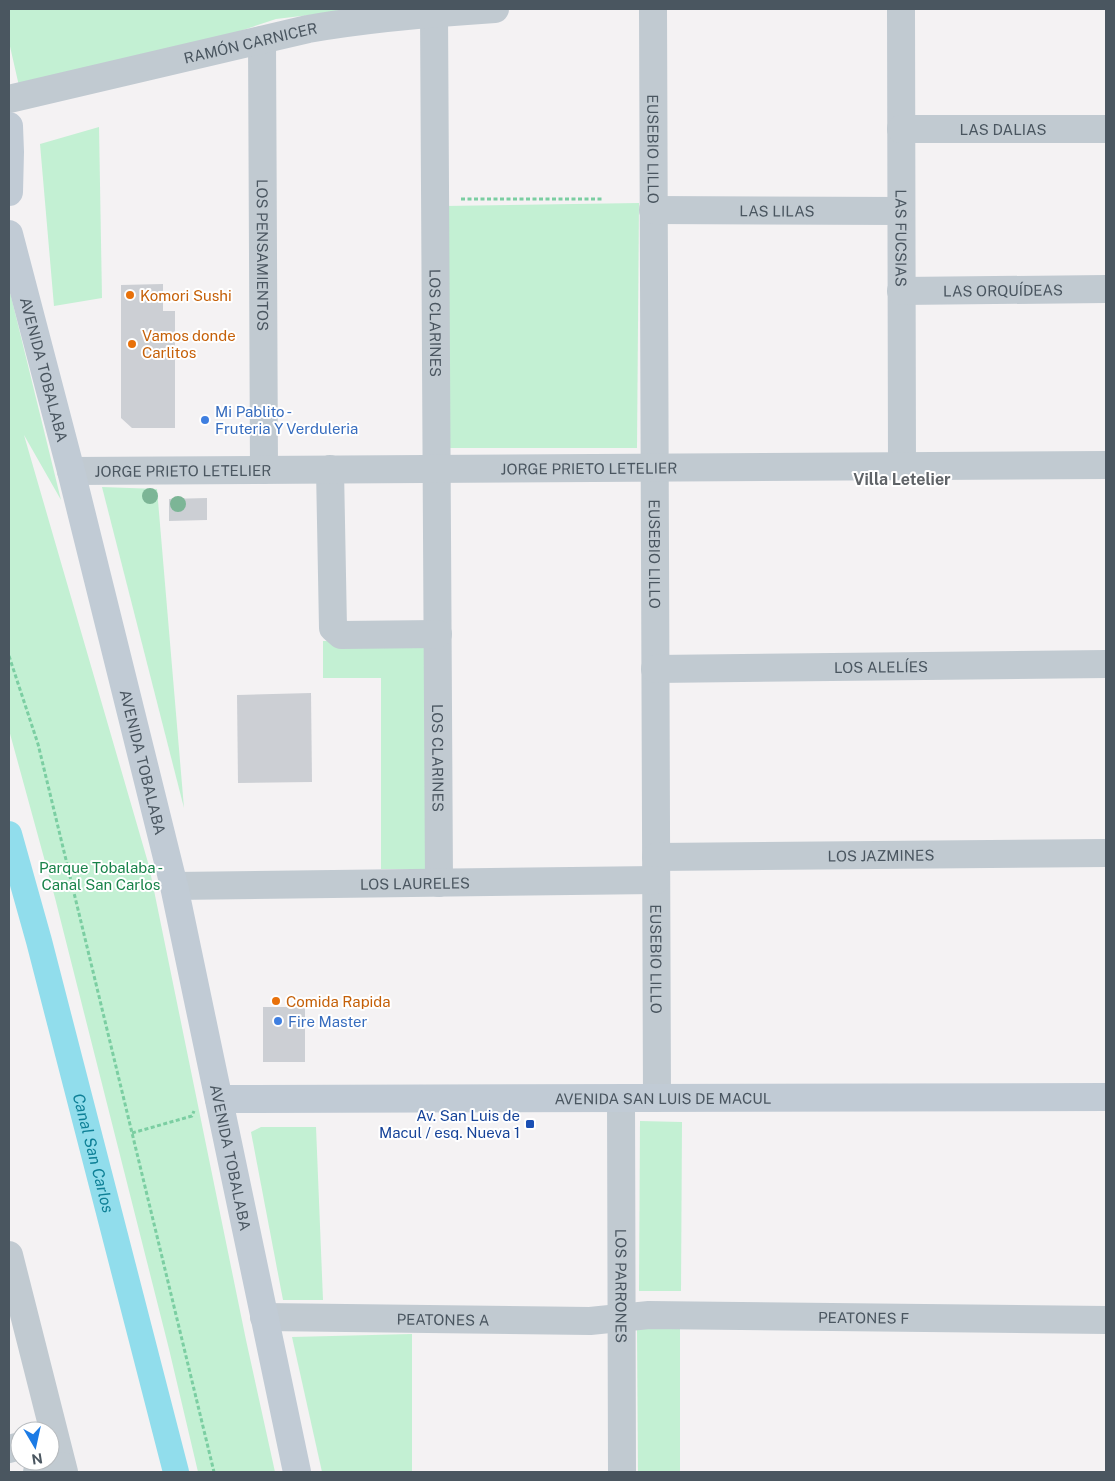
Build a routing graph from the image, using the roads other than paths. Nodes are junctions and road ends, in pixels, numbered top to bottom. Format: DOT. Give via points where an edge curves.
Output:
graph roads {
  1 [pos="496,9"];
  2 [pos="652,9"];
  3 [pos="901,9"];
  4 [pos="434,12"];
  5 [pos="262,40"];
  6 [pos="9,99"];
  7 [pos="9,126"];
  8 [pos="901,129"];
  9 [pos="1106,129"];
  10 [pos="9,192"];
  11 [pos="653,210"];
  12 [pos="901,211"];
  13 [pos="9,234"];
  14 [pos="1106,290"];
  15 [pos="901,291"];
  16 [pos="1106,465"];
  17 [pos="902,466"];
  18 [pos="436,468"];
  19 [pos="654,468"];
  20 [pos="330,469"];
  21 [pos="264,470"];
  22 [pos="71,471"];
  23 [pos="438,634"];
  24 [pos="1106,664"];
  25 [pos="655,668"];
  26 [pos="1106,853"];
  27 [pos="656,869"];
  28 [pos="439,883"];
  29 [pos="174,886"];
  30 [pos="217,1089"];
  31 [pos="1106,1097"];
  32 [pos="621,1098"];
  33 [pos="657,1098"];
  34 [pos="9,1255"];
  35 [pos="264,1317"];
  36 [pos="622,1318"];
  37 [pos="1106,1320"];
  38 [pos="48,1421"];
  39 [pos="297,1472"];
  40 [pos="622,1472"];
  1 -- 4 [label="street, RAMÓN CARNICER"];
  2 -- 11 [label="street, EUSEBIO LILLO"];
  3 -- 8 [label="street, LAS FUCSIAS"];
  4 -- 5 [label="street, RAMÓN CARNICER" via="354,21"];
  4 -- 18 [label="street, LOS CLARINES"];
  5 -- 6 [label="street, RAMÓN CARNICER"];
  5 -- 21 [label="street, LOS PENSAMIENTOS"];
  7 -- 10 [label="main road"];
  8 -- 9 [label="street, LAS DALIAS"];
  8 -- 12 [label="street, LAS FUCSIAS"];
  11 -- 12 [label="street, LAS LILAS"];
  11 -- 19 [label="street, EUSEBIO LILLO"];
  12 -- 15 [label="street, LAS FUCSIAS"];
  13 -- 22 [label="main road, AVENIDA TOBALABA"];
  14 -- 15 [label="street, LAS ORQUÍDEAS"];
  15 -- 17 [label="street, LAS FUCSIAS"];
  16 -- 17 [label="street, JORGE PRIETO LETELIER"];
  17 -- 19 [label="street, JORGE PRIETO LETELIER"];
  18 -- 19 [label="street, JORGE PRIETO LETELIER"];
  18 -- 20 [label="street, JORGE PRIETO LETELIER"];
  18 -- 23 [label="street, LOS CLARINES"];
  19 -- 25 [label="street, EUSEBIO LILLO"];
  20 -- 21 [label="street, JORGE PRIETO LETELIER"];
  20 -- 23 [label="street" via="333,628 341,635"];
  21 -- 22 [label="street, JORGE PRIETO LETELIER"];
  22 -- 29 [label="main road, AVENIDA TOBALABA"];
  23 -- 28 [label="street, LOS CLARINES"];
  24 -- 25 [label="street, LOS ALELÍES"];
  25 -- 27 [label="street, EUSEBIO LILLO"];
  26 -- 27 [label="street, LOS JAZMINES"];
  27 -- 28 [label="street, LOS LAURELES"];
  27 -- 33 [label="street, EUSEBIO LILLO"];
  28 -- 29 [label="street, LOS LAURELES"];
  29 -- 30 [label="main road, AVENIDA TOBALABA"];
  30 -- 32 [label="main road, AVENIDA SAN LUIS DE MACUL"];
  30 -- 35 [label="main road, AVENIDA TOBALABA"];
  31 -- 33 [label="main road, AVENIDA SAN LUIS DE MACUL"];
  32 -- 33 [label="main road, AVENIDA SAN LUIS DE MACUL"];
  32 -- 36 [label="street, LOS PARRONES"];
  34 -- 38 [label="street"];
  35 -- 36 [label="street, PEATONES A" via="590,1321"];
  35 -- 39 [label="main road, AVENIDA TOBALABA"];
  36 -- 37 [label="street, PEATONES F" via="649,1315"];
  36 -- 40 [label="street, LOS PARRONES"];
}
